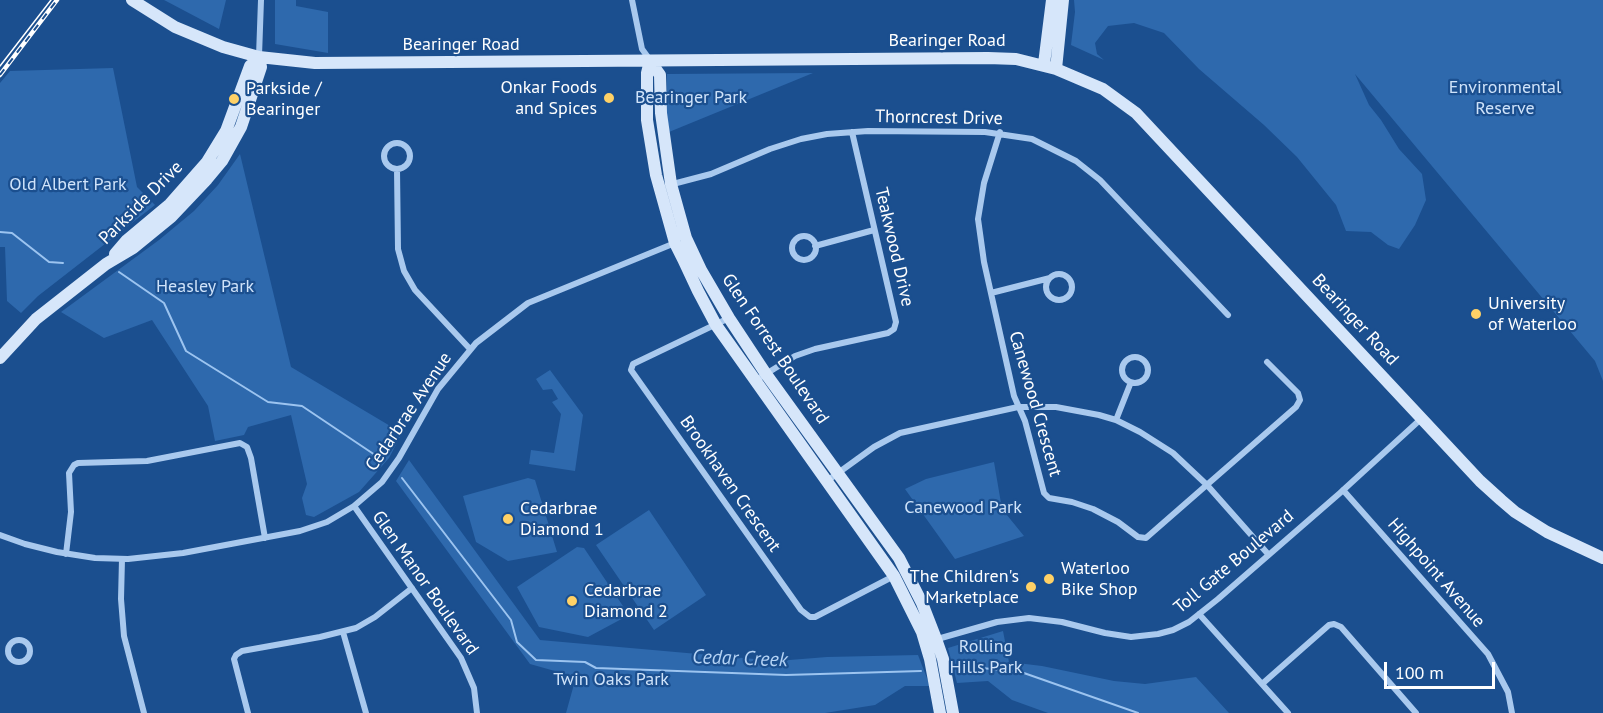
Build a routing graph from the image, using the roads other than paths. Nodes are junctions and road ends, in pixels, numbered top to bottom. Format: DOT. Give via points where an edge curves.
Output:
graph roads {
  1 [pos="132,0"];
  2 [pos="261,0"];
  3 [pos="632,0"];
  4 [pos="1052,0"];
  5 [pos="1063,0"];
  6 [pos="259,57"];
  7 [pos="650,61"];
  8 [pos="1050,67"];
  9 [pos="852,132"];
  10 [pos="1000,132"];
  11 [pos="397,169"];
  12 [pos="666,186"];
  13 [pos="874,230"];
  14 [pos="681,240"];
  15 [pos="815,246"];
  16 [pos="1050,278"];
  17 [pos="991,293"];
  18 [pos="1228,315"];
  19 [pos="729,318"];
  20 [pos="716,325"];
  21 [pos="470,349"];
  22 [pos="0,358"];
  23 [pos="1267,362"];
  24 [pos="761,377"];
  25 [pos="1131,382"];
  26 [pos="1018,407"];
  27 [pos="1422,418"];
  28 [pos="1116,420"];
  29 [pos="838,474"];
  30 [pos="827,481"];
  31 [pos="1207,485"];
  32 [pos="1343,490"];
  33 [pos="354,506"];
  34 [pos="0,535"];
  35 [pos="265,538"];
  36 [pos="1581,547"];
  37 [pos="1603,550"];
  38 [pos="66,554"];
  39 [pos="1268,554"];
  40 [pos="1603,558"];
  41 [pos="122,559"];
  42 [pos="899,572"];
  43 [pos="412,588"];
  44 [pos="1199,614"];
  45 [pos="343,632"];
  46 [pos="931,641"];
  47 [pos="0,646"];
  48 [pos="9,646"];
  49 [pos="1262,684"];
  50 [pos="144,713"];
  51 [pos="248,713"];
  52 [pos="366,713"];
  53 [pos="477,713"];
  54 [pos="940,713"];
  55 [pos="953,713"];
  56 [pos="1288,713"];
  57 [pos="1416,713"];
  58 [pos="1512,713"];
  1 -- 6 [label="street, Bearinger Road" via="199,38"];
  2 -- 6 [label="street"];
  3 -- 7 [label="street" via="642,49"];
  4 -- 8 [label="street"];
  5 -- 8 [label="street"];
  6 -- 7 [label="street, Bearinger Road" via="336,63"];
  6 -- 22 [label="street, Parkside Drive" via="261,67 242,127 222,161 171,217 36,319"];
  7 -- 8 [label="street, Bearinger Road" via="988,58 1016,59"];
  7 -- 12 [label="street, Glen Forrest Boulevard" via="646,73 647,120 656,175"];
  8 -- 27 [label="street, Bearinger Road" via="1103,89 1136,113"];
  9 -- 10 [label="street, Thorncrest Drive"];
  9 -- 12 [label="street, Thorncrest Drive" via="801,139 711,174"];
  9 -- 13 [label="street, Teakwood Drive"];
  10 -- 17 [label="street, Canewood Crescent" via="984,183 978,219"];
  10 -- 18 [label="street, Thorncrest Drive" via="1034,139 1083,166"];
  11 -- 11 [label="street" via="405,166 410,155 406,147 396,143 387,148 384,158 388,166"];
  11 -- 21 [label="street" via="398,249 404,270 415,290"];
  12 -- 14 [label="street, Glen Forrest Boulevard"];
  13 -- 15 [label="street"];
  13 -- 24 [label="street, Teakwood Drive" via="896,322 894,329 795,356"];
  14 -- 19 [label="street, Glen Forrest Boulevard"];
  14 -- 20 [label="street, Glen Forrest Boulevard" via="698,291"];
  14 -- 21 [label="street, Cedarbrae Avenue" via="526,304"];
  16 -- 16 [label="street" via="1046,287 1050,296 1059,300 1068,296 1072,289 1068,278"];
  16 -- 17 [label="street"];
  17 -- 26 [label="street, Canewood Crescent"];
  19 -- 20 [label="street, Brookhaven Crescent"];
  19 -- 24 [label="street, Glen Forrest Boulevard"];
  20 -- 24 [label="street, Glen Forrest Boulevard"];
  20 -- 42 [label="street, Brookhaven Crescent" via="633,364 631,370 801,610 815,618"];
  21 -- 33 [label="street, Cedarbrae Avenue" via="438,389 391,470"];
  23 -- 31 [label="street" via="1298,393 1300,400"];
  24 -- 29 [label="street, Glen Forrest Boulevard"];
  24 -- 30 [label="street, Glen Forrest Boulevard"];
  25 -- 25 [label="street" via="1143,381 1149,371 1146,361 1138,357 1123,365 1123,374"];
  25 -- 28 [label="street"];
  26 -- 28 [label="street" via="1056,407"];
  26 -- 29 [label="street" via="895,435"];
  26 -- 31 [label="street, Canewood Crescent" via="1044,493 1049,498 1093,509 1138,537 1146,538"];
  27 -- 32 [label="street, Toll Gate Boulevard"];
  27 -- 36 [label="street, Bearinger Road" via="1480,481 1515,512"];
  28 -- 31 [label="street" via="1173,453"];
  29 -- 30 [label="street"];
  29 -- 42 [label="street, Glen Forrest Boulevard" via="899,558"];
  30 -- 42 [label="street, Glen Forrest Boulevard"];
  31 -- 39 [label="street"];
  32 -- 39 [label="street, Toll Gate Boulevard"];
  32 -- 58 [label="street, Highpoint Avenue" via="1488,654 1508,692"];
  33 -- 35 [label="street, Cedarbrae Avenue" via="320,525"];
  33 -- 43 [label="street, Glen Manor Boulevard"];
  34 -- 38 [label="street, Cedarbrae Avenue"];
  35 -- 38 [label="street" via="251,458 248,447 240,444 147,461 74,465 69,473 71,512"];
  35 -- 41 [label="street, Cedarbrae Avenue" via="167,556"];
  36 -- 37 [label="street, Bearinger Road"];
  36 -- 40 [label="street, Bearinger Road"];
  38 -- 41 [label="street, Cedarbrae Avenue"];
  39 -- 44 [label="street, Toll Gate Boulevard"];
  41 -- 50 [label="street" via="124,636"];
  42 -- 46 [label="street, Glen Forrest Boulevard" via="922,603"];
  43 -- 45 [label="street" via="364,625"];
  43 -- 53 [label="street, Glen Manor Boulevard" via="462,658 474,688"];
  44 -- 46 [label="street, Toll Gate Boulevard" via="1173,630 1146,636 1119,635 1029,618 997,622"];
  44 -- 49 [label="street"];
  45 -- 51 [label="street" via="236,655"];
  45 -- 52 [label="street"];
  46 -- 54 [label="street, Glen Forrest Boulevard"];
  46 -- 55 [label="street, Glen Forrest Boulevard" via="943,659"];
  47 -- 48 [label="street"];
  49 -- 56 [label="street"];
  49 -- 57 [label="street" via="1334,624 1341,627"];
}
